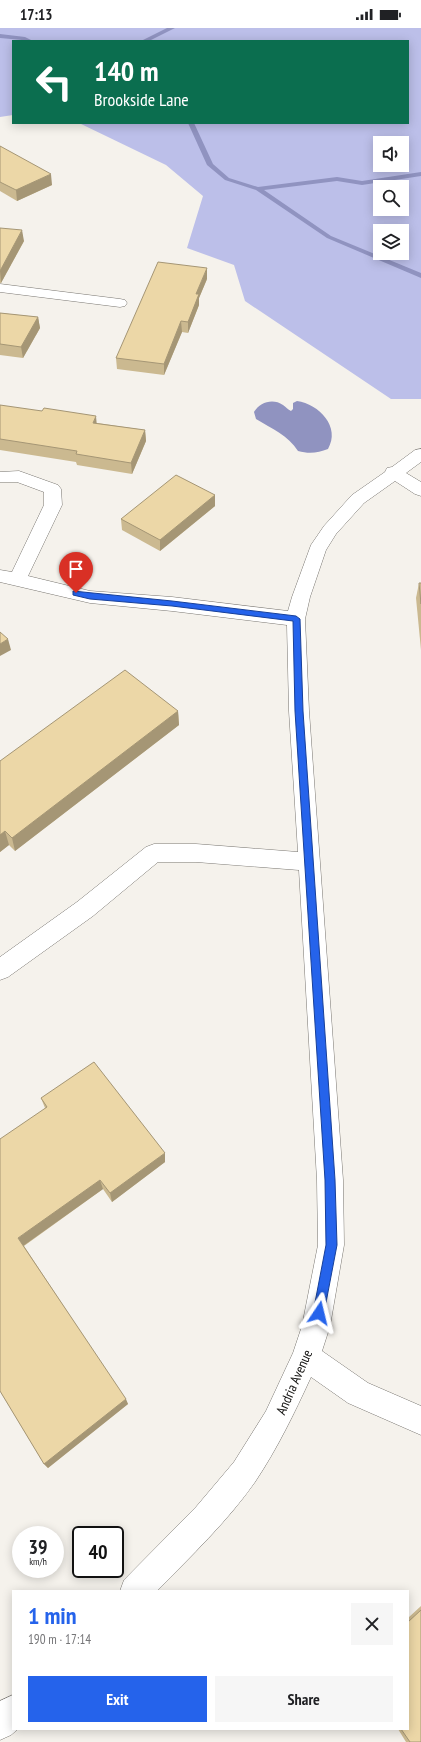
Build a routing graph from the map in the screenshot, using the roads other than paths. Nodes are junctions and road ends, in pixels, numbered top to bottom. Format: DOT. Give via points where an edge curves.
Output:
graph roads {
  1 [pos="0,288"];
  2 [pos="120,303"];
  3 [pos="421,454"];
  4 [pos="394,472"];
  5 [pos="0,477"];
  6 [pos="421,490"];
  7 [pos="8,578"];
  8 [pos="296,619"];
  9 [pos="309,862"];
  10 [pos="0,970"];
  11 [pos="306,1357"];
  12 [pos="421,1421"];
  13 [pos="136,1590"];
  14 [pos="12,1712"];
  15 [pos="0,1724"];
  1 -- 2 [label="street"];
  3 -- 4 [label="street, Andria Avenue"];
  4 -- 6 [label="street"];
  4 -- 8 [label="street, Andria Avenue" via="358,499 317,549"];
  5 -- 7 [label="street" via="19,476 52,489 53,505"];
  7 -- 8 [label="street" via="90,597"];
  8 -- 9 [label="street, Andria Avenue"];
  9 -- 10 [label="street" via="196,852 154,853 86,909"];
  9 -- 11 [label="street, Andria Avenue" via="330,1180 331,1245 316,1326"];
  11 -- 12 [label="street" via="358,1393"];
  11 -- 13 [label="street, Andria Avenue" via="276,1421 244,1472 207,1518"];
  14 -- 15 [label="street"];
}
